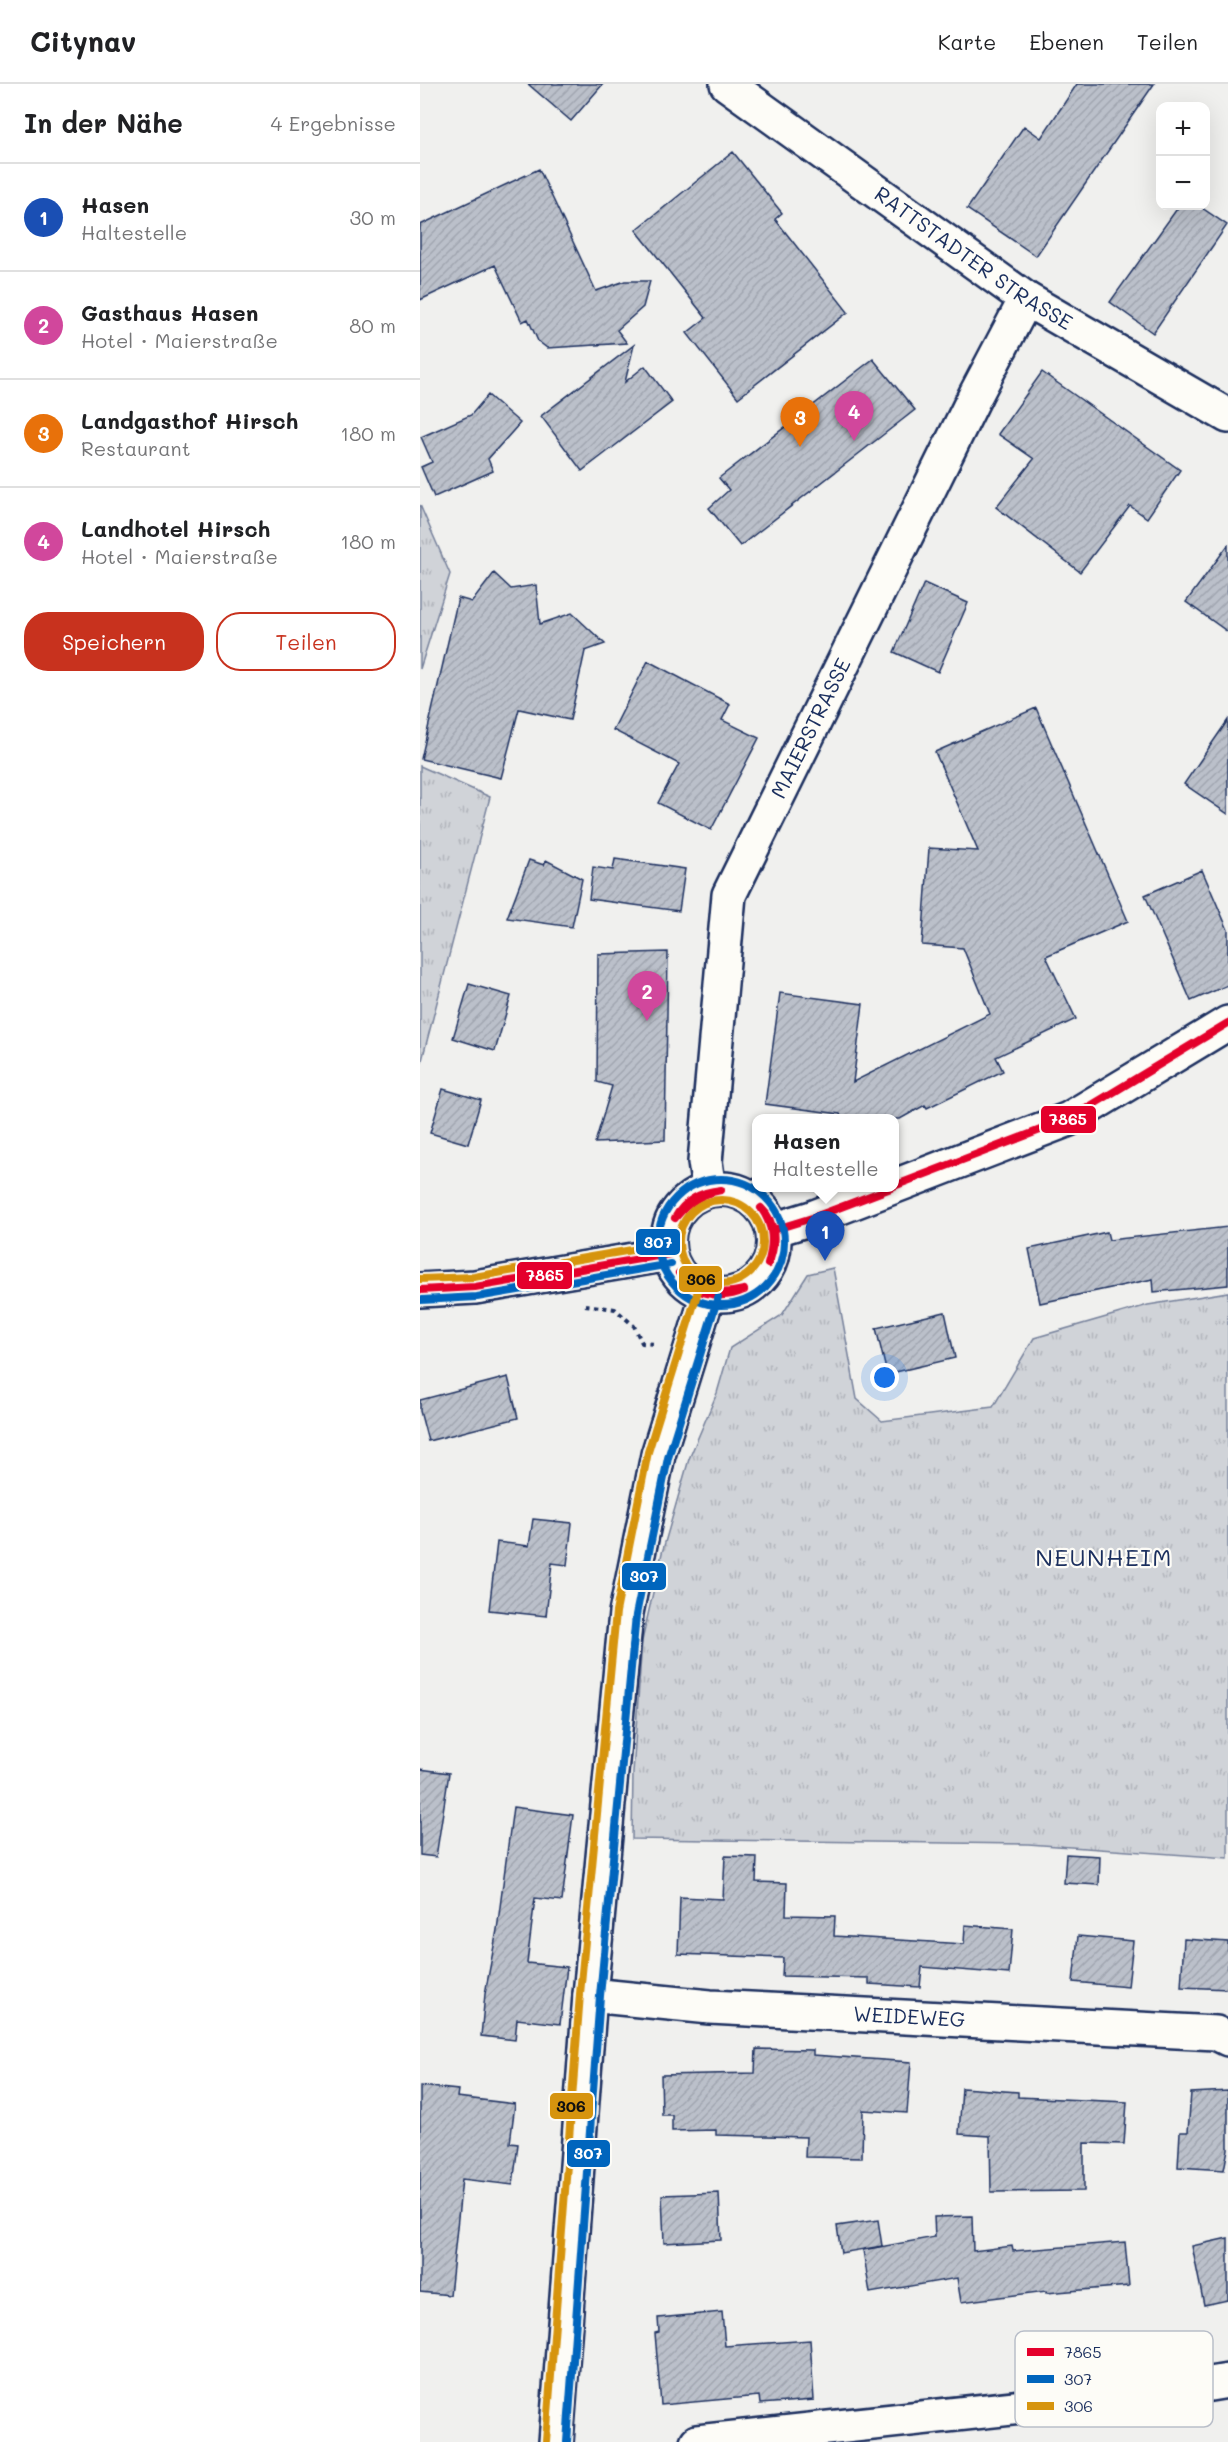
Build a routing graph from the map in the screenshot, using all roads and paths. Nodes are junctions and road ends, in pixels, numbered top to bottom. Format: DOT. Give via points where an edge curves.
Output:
graph roads {
  1 [pos="727,84"];
  2 [pos="1026,299"];
  3 [pos="1228,416"];
  4 [pos="1228,1023"];
  5 [pos="899,1186"];
  6 [pos="709,1190"];
  7 [pos="883,1192"];
  8 [pos="774,1230"];
  9 [pos="669,1254"];
  10 [pos="420,1290"];
  11 [pos="708,1294"];
  12 [pos="581,1305"];
  13 [pos="692,1346"];
  14 [pos="590,1995"];
  15 [pos="1228,2039"];
  16 [pos="1228,2381"];
  17 [pos="1213,2384"];
  18 [pos="1015,2408"];
  19 [pos="556,2442"];
  20 [pos="697,2442"];
  1 -- 2 [label="street, RATTSTADTER STRASSE"];
  2 -- 3 [label="street, RATTSTADTER STRASSE"];
  2 -- 6 [label="street, MAIERSTRASSE" via="729,895 705,1162"];
  4 -- 5 [label="street" via="1069,1119"];
  6 -- 8 [label="street" via="730,1190 749,1197 765,1211"];
  6 -- 9 [label="street" via="690,1199 676,1214 668,1233"];
  7 -- 8 [label="street"];
  8 -- 11 [label="street" via="774,1252 766,1272 750,1287 730,1295"];
  9 -- 10 [label="street" via="475,1287"];
  9 -- 11 [label="street" via="677,1272 691,1286"];
  11 -- 13 [label="street"];
  12 -- 13 [label="path" via="615,1309 634,1326 642,1343"];
  13 -- 14 [label="street" via="658,1455 626,1612"];
  14 -- 15 [label="street, WEIDEWEG" via="710,2007 1216,2033"];
  14 -- 19 [label="street"];
  16 -- 17 [label="street"];
  18 -- 20 [label="street"];
}
